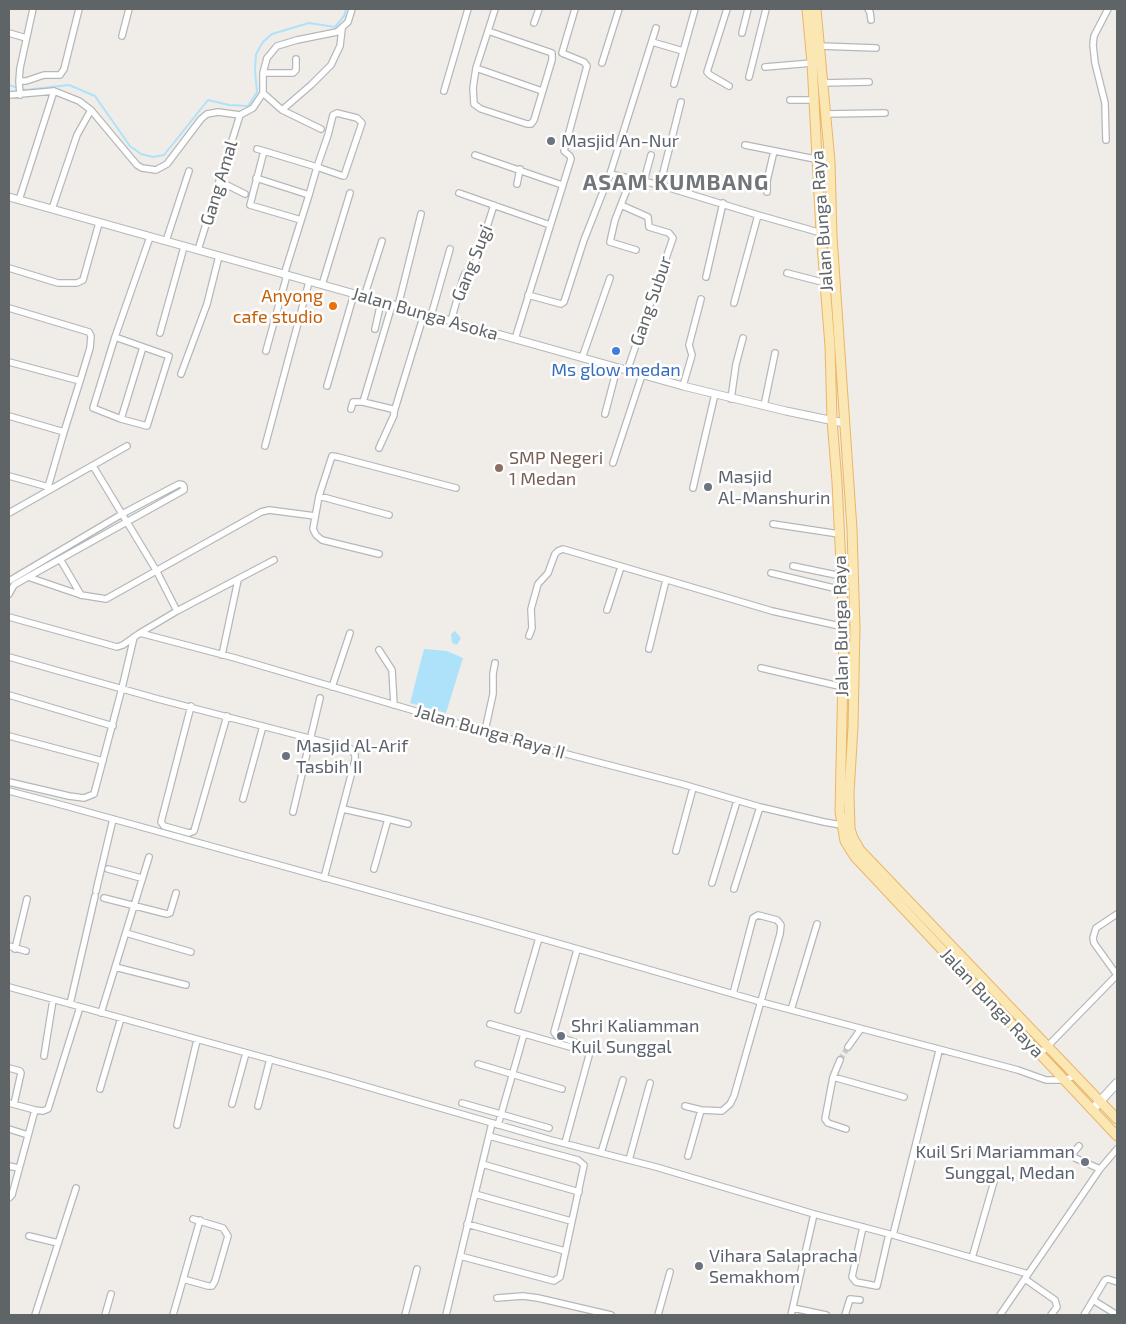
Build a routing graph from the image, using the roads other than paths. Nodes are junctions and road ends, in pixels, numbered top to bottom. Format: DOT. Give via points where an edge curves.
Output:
graph roads {
  1 [pos="33,9"];
  2 [pos="79,9"];
  3 [pos="129,9"];
  4 [pos="352,9"];
  5 [pos="468,9"];
  6 [pos="495,9"];
  7 [pos="538,9"];
  8 [pos="575,9"];
  9 [pos="619,9"];
  10 [pos="695,9"];
  11 [pos="727,9"];
  12 [pos="748,9"];
  13 [pos="766,9"];
  14 [pos="807,9"];
  15 [pos="816,9"];
  16 [pos="868,9"];
  17 [pos="1108,9"];
  18 [pos="870,20"];
  19 [pos="534,23"];
  20 [pos="656,28"];
  21 [pos="342,29"];
  22 [pos="488,31"];
  23 [pos="9,33"];
  24 [pos="742,33"];
  25 [pos="122,36"];
  26 [pos="26,38"];
  27 [pos="652,42"];
  28 [pos="819,46"];
  29 [pos="876,48"];
  30 [pos="683,51"];
  31 [pos="296,59"];
  32 [pos="602,63"];
  33 [pos="812,63"];
  34 [pos="765,67"];
  35 [pos="476,68"];
  36 [pos="263,73"];
  37 [pos="749,77"];
  38 [pos="19,82"];
  39 [pos="868,82"];
  40 [pos="822,83"];
  41 [pos="674,84"];
  42 [pos="728,86"];
  43 [pos="54,91"];
  44 [pos="444,91"];
  45 [pos="542,91"];
  46 [pos="20,93"];
  47 [pos="262,93"];
  48 [pos="9,95"];
  49 [pos="790,100"];
  50 [pos="814,100"];
  51 [pos="681,102"];
  52 [pos="91,110"];
  53 [pos="282,110"];
  54 [pos="885,113"];
  55 [pos="825,114"];
  56 [pos="240,115"];
  57 [pos="322,129"];
  58 [pos="1106,140"];
  59 [pos="746,145"];
  60 [pos="256,149"];
  61 [pos="264,151"];
  62 [pos="774,151"];
  63 [pos="475,155"];
  64 [pos="651,155"];
  65 [pos="818,160"];
  66 [pos="830,162"];
  67 [pos="317,167"];
  68 [pos="520,169"];
  69 [pos="189,171"];
  70 [pos="610,174"];
  71 [pos="256,178"];
  72 [pos="631,179"];
  73 [pos="219,181"];
  74 [pos="644,181"];
  75 [pos="517,184"];
  76 [pos="562,184"];
  77 [pos="660,185"];
  78 [pos="767,192"];
  79 [pos="350,193"];
  80 [pos="459,193"];
  81 [pos="245,194"];
  82 [pos="308,195"];
  83 [pos="9,197"];
  84 [pos="19,200"];
  85 [pos="723,203"];
  86 [pos="494,205"];
  87 [pos="621,206"];
  88 [pos="52,209"];
  89 [pos="421,214"];
  90 [pos="758,215"];
  91 [pos="301,220"];
  92 [pos="99,222"];
  93 [pos="550,224"];
  94 [pos="821,232"];
  95 [pos="832,236"];
  96 [pos="150,237"];
  97 [pos="166,241"];
  98 [pos="382,241"];
  99 [pos="184,246"];
  100 [pos="198,250"];
  101 [pos="450,250"];
  102 [pos="636,250"];
  103 [pos="219,256"];
  104 [pos="9,268"];
  105 [pos="787,273"];
  106 [pos="286,275"];
  107 [pos="706,277"];
  108 [pos="610,278"];
  109 [pos="309,282"];
  110 [pos="826,283"];
  111 [pos="322,285"];
  112 [pos="354,294"];
  113 [pos="528,295"];
  114 [pos="364,297"];
  115 [pos="701,299"];
  116 [pos="382,302"];
  117 [pos="734,303"];
  118 [pos="395,305"];
  119 [pos="9,308"];
  120 [pos="428,315"];
  121 [pos="450,321"];
  122 [pos="375,329"];
  123 [pos="160,333"];
  124 [pos="114,337"];
  125 [pos="742,338"];
  126 [pos="515,339"];
  127 [pos="143,347"];
  128 [pos="266,350"];
  129 [pos="775,353"];
  130 [pos="582,358"];
  131 [pos="9,362"];
  132 [pos="617,368"];
  133 [pos="627,371"];
  134 [pos="181,374"];
  135 [pos="642,375"];
  136 [pos="80,380"];
  137 [pos="327,386"];
  138 [pos="683,386"];
  139 [pos="715,394"];
  140 [pos="732,398"];
  141 [pos="363,402"];
  142 [pos="764,406"];
  143 [pos="351,409"];
  144 [pos="394,412"];
  145 [pos="605,414"];
  146 [pos="9,416"];
  147 [pos="121,419"];
  148 [pos="832,420"];
  149 [pos="844,423"];
  150 [pos="64,432"];
  151 [pos="127,446"];
  152 [pos="265,446"];
  153 [pos="379,448"];
  154 [pos="613,463"];
  155 [pos="93,466"];
  156 [pos="9,476"];
  157 [pos="51,487"];
  158 [pos="456,488"];
  159 [pos="694,488"];
  160 [pos="319,496"];
  161 [pos="9,513"];
  162 [pos="122,514"];
  163 [pos="389,515"];
  164 [pos="315,516"];
  165 [pos="127,522"];
  166 [pos="773,524"];
  167 [pos="839,534"];
  168 [pos="379,554"];
  169 [pos="60,559"];
  170 [pos="274,560"];
  171 [pos="621,566"];
  172 [pos="793,566"];
  173 [pos="156,570"];
  174 [pos="771,573"];
  175 [pos="841,576"];
  176 [pos="28,577"];
  177 [pos="238,580"];
  178 [pos="666,580"];
  179 [pos="9,581"];
  180 [pos="842,590"];
  181 [pos="9,594"];
  182 [pos="81,595"];
  183 [pos="606,610"];
  184 [pos="177,611"];
  185 [pos="9,617"];
  186 [pos="844,627"];
  187 [pos="140,633"];
  188 [pos="350,633"];
  189 [pos="529,636"];
  190 [pos="134,637"];
  191 [pos="649,649"];
  192 [pos="379,650"];
  193 [pos="222,655"];
  194 [pos="9,657"];
  195 [pos="495,663"];
  196 [pos="761,668"];
  197 [pos="332,687"];
  198 [pos="843,687"];
  199 [pos="122,688"];
  200 [pos="9,695"];
  201 [pos="320,698"];
  202 [pos="843,698"];
  203 [pos="854,698"];
  204 [pos="394,705"];
  205 [pos="191,706"];
  206 [pos="228,716"];
  207 [pos="113,726"];
  208 [pos="263,726"];
  209 [pos="485,731"];
  210 [pos="9,736"];
  211 [pos="310,739"];
  212 [pos="103,761"];
  213 [pos="9,782"];
  214 [pos="694,788"];
  215 [pos="9,791"];
  216 [pos="242,800"];
  217 [pos="738,801"];
  218 [pos="760,807"];
  219 [pos="343,809"];
  220 [pos="294,812"];
  221 [pos="113,819"];
  222 [pos="388,819"];
  223 [pos="408,824"];
  224 [pos="841,825"];
  225 [pos="676,851"];
  226 [pos="148,857"];
  227 [pos="108,869"];
  228 [pos="374,869"];
  229 [pos="141,878"];
  230 [pos="324,878"];
  231 [pos="712,883"];
  232 [pos="734,889"];
  233 [pos="176,893"];
  234 [pos="104,898"];
  235 [pos="28,899"];
  236 [pos="133,905"];
  237 [pos="1117,914"];
  238 [pos="817,924"];
  239 [pos="126,933"];
  240 [pos="539,938"];
  241 [pos="9,946"];
  242 [pos="16,949"];
  243 [pos="577,950"];
  244 [pos="26,951"];
  245 [pos="191,952"];
  246 [pos="964,959"];
  247 [pos="957,966"];
  248 [pos="115,967"];
  249 [pos="1117,975"];
  250 [pos="186,985"];
  251 [pos="9,987"];
  252 [pos="733,994"];
  253 [pos="53,1000"];
  254 [pos="761,1002"];
  255 [pos="70,1004"];
  256 [pos="80,1007"];
  257 [pos="518,1010"];
  258 [pos="791,1010"];
  259 [pos="101,1013"];
  260 [pos="122,1018"];
  261 [pos="490,1024"];
  262 [pos="860,1030"];
  263 [pos="524,1034"];
  264 [pos="197,1040"];
  265 [pos="1048,1046"];
  266 [pos="570,1047"];
  267 [pos="848,1047"];
  268 [pos="939,1051"];
  269 [pos="246,1053"];
  270 [pos="1040,1054"];
  271 [pos="44,1056"];
  272 [pos="270,1059"];
  273 [pos="840,1060"];
  274 [pos="478,1064"];
  275 [pos="9,1068"];
  276 [pos="512,1075"];
  277 [pos="1076,1075"];
  278 [pos="833,1077"];
  279 [pos="622,1080"];
  280 [pos="1064,1080"];
  281 [pos="650,1083"];
  282 [pos="1117,1083"];
  283 [pos="100,1089"];
  284 [pos="562,1089"];
  285 [pos="904,1097"];
  286 [pos="1100,1101"];
  287 [pos="11,1103"];
  288 [pos="462,1103"];
  289 [pos="232,1104"];
  290 [pos="258,1106"];
  291 [pos="685,1106"];
  292 [pos="35,1110"];
  293 [pos="701,1110"];
  294 [pos="1092,1110"];
  295 [pos="501,1114"];
  296 [pos="1117,1119"];
  297 [pos="495,1124"];
  298 [pos="177,1125"];
  299 [pos="549,1128"];
  300 [pos="9,1129"];
  301 [pos="846,1129"];
  302 [pos="28,1135"];
  303 [pos="489,1136"];
  304 [pos="1117,1136"];
  305 [pos="565,1144"];
  306 [pos="1079,1146"];
  307 [pos="1117,1149"];
  308 [pos="601,1153"];
  309 [pos="688,1156"];
  310 [pos="629,1160"];
  311 [pos="482,1164"];
  312 [pos="9,1166"];
  313 [pos="18,1168"];
  314 [pos="1100,1169"];
  315 [pos="995,1178"];
  316 [pos="76,1188"];
  317 [pos="579,1192"];
  318 [pos="475,1194"];
  319 [pos="9,1199"];
  320 [pos="814,1214"];
  321 [pos="193,1219"];
  322 [pos="200,1220"];
  323 [pos="571,1221"];
  324 [pos="467,1224"];
  325 [pos="863,1227"];
  326 [pos="891,1234"];
  327 [pos="29,1236"];
  328 [pos="58,1243"];
  329 [pos="565,1251"];
  330 [pos="460,1256"];
  331 [pos="972,1258"];
  332 [pos="417,1269"];
  333 [pos="670,1272"];
  334 [pos="1026,1276"];
  335 [pos="183,1279"];
  336 [pos="1117,1282"];
  337 [pos="111,1294"];
  338 [pos="497,1298"];
  339 [pos="860,1300"];
  340 [pos="1093,1300"];
  341 [pos="793,1308"];
  342 [pos="35,1315"];
  343 [pos="105,1315"];
  344 [pos="173,1315"];
  345 [pos="405,1315"];
  346 [pos="446,1315"];
  347 [pos="611,1315"];
  348 [pos="658,1315"];
  349 [pos="791,1315"];
  350 [pos="823,1315"];
  351 [pos="845,1315"];
  352 [pos="1000,1315"];
  353 [pos="1051,1315"];
  354 [pos="1084,1315"];
  355 [pos="1117,1315"];
  1 -- 26 [label="street"];
  2 -- 38 [label="street" via="60,75 44,75"];
  3 -- 25 [label="street"];
  4 -- 21 [label="street"];
  5 -- 44 [label="street"];
  6 -- 22 [label="street"];
  7 -- 19 [label="street"];
  8 -- 76 [label="street" via="562,53 587,66 564,151 571,159"];
  9 -- 32 [label="street"];
  10 -- 30 [label="street"];
  11 -- 42 [label="street" via="707,72"];
  12 -- 24 [label="street"];
  13 -- 37 [label="street"];
  14 -- 33 [label="main road, Jalan Bunga Raya"];
  15 -- 28 [label="main road, Jalan Bunga Raya"];
  16 -- 18 [label="street"];
  17 -- 58 [label="street" via="1094,36 1093,45 1105,103"];
  20 -- 27 [label="street"];
  21 -- 36 [label="street" via="277,46 268,55"];
  21 -- 53 [label="street" via="340,46 333,62"];
  22 -- 35 [label="street"];
  22 -- 45 [label="street" via="552,53"];
  23 -- 26 [label="street"];
  26 -- 38 [label="street"];
  27 -- 30 [label="street"];
  27 -- 70 [label="street"];
  28 -- 29 [label="street"];
  28 -- 40 [label="main road, Jalan Bunga Raya"];
  30 -- 41 [label="street"];
  31 -- 36 [label="street" via="293,73"];
  33 -- 34 [label="street"];
  33 -- 50 [label="main road, Jalan Bunga Raya"];
  35 -- 45 [label="street"];
  35 -- 45 [label="street" via="473,96 474,104 481,109 531,124"];
  36 -- 47 [label="street"];
  38 -- 46 [label="street"];
  39 -- 40 [label="street"];
  40 -- 55 [label="main road, Jalan Bunga Raya"];
  43 -- 46 [label="street"];
  43 -- 52 [label="street" via="79,101"];
  43 -- 84 [label="street"];
  46 -- 48 [label="street"];
  47 -- 53 [label="street"];
  47 -- 56 [label="street" via="253,108"];
  49 -- 50 [label="street"];
  50 -- 65 [label="main road, Jalan Bunga Raya"];
  51 -- 77 [label="street"];
  52 -- 56 [label="street" via="138,165 152,171 167,164 207,114"];
  52 -- 88 [label="street" via="77,135"];
  53 -- 57 [label="street"];
  54 -- 55 [label="street"];
  55 -- 66 [label="main road, Jalan Bunga Raya"];
  56 -- 73 [label="street, Gang Amal"];
  59 -- 62 [label="street"];
  60 -- 61 [label="street"];
  61 -- 67 [label="street"];
  61 -- 71 [label="street"];
  62 -- 65 [label="street"];
  62 -- 78 [label="street"];
  63 -- 68 [label="street"];
  64 -- 74 [label="street"];
  65 -- 66 [label="street"];
  65 -- 94 [label="main road, Jalan Bunga Raya"];
  66 -- 95 [label="main road, Jalan Bunga Raya"];
  67 -- 67 [label="street" via="333,114 359,120 362,124 345,175"];
  67 -- 82 [label="street"];
  68 -- 75 [label="street"];
  68 -- 76 [label="street"];
  69 -- 97 [label="street"];
  70 -- 72 [label="street"];
  70 -- 113 [label="street" via="564,302 561,304"];
  71 -- 82 [label="street"];
  71 -- 91 [label="street" via="250,204"];
  72 -- 74 [label="street"];
  72 -- 87 [label="street"];
  73 -- 81 [label="street"];
  73 -- 100 [label="street, Gang Amal"];
  74 -- 77 [label="street"];
  76 -- 93 [label="street"];
  77 -- 85 [label="street"];
  79 -- 111 [label="street"];
  80 -- 86 [label="street"];
  82 -- 91 [label="street"];
  83 -- 84 [label="street, Jalan Bunga Asoka"];
  84 -- 88 [label="street, Jalan Bunga Asoka"];
  85 -- 90 [label="street"];
  85 -- 107 [label="street"];
  86 -- 93 [label="street"];
  86 -- 121 [label="street, Gang Sugi" via="474,267 463,278"];
  87 -- 102 [label="street" via="610,242"];
  87 -- 133 [label="street, Gang Subur" via="648,217 649,227 669,233 673,238"];
  88 -- 92 [label="street, Jalan Bunga Asoka"];
  89 -- 118 [label="street"];
  90 -- 94 [label="street"];
  90 -- 117 [label="street"];
  91 -- 106 [label="street"];
  92 -- 96 [label="street, Jalan Bunga Asoka"];
  92 -- 104 [label="street" via="83,280 77,283 58,282"];
  93 -- 113 [label="street"];
  94 -- 95 [label="street"];
  94 -- 110 [label="main road, Jalan Bunga Raya"];
  95 -- 149 [label="main road, Jalan Bunga Raya"];
  96 -- 97 [label="street, Jalan Bunga Asoka"];
  96 -- 124 [label="street"];
  97 -- 99 [label="street, Jalan Bunga Asoka"];
  98 -- 114 [label="street"];
  99 -- 100 [label="street, Jalan Bunga Asoka"];
  99 -- 123 [label="street"];
  100 -- 103 [label="street, Jalan Bunga Asoka"];
  101 -- 120 [label="street"];
  103 -- 106 [label="street, Jalan Bunga Asoka"];
  103 -- 134 [label="street" via="207,304"];
  105 -- 110 [label="street"];
  106 -- 109 [label="street, Jalan Bunga Asoka"];
  106 -- 128 [label="street"];
  108 -- 130 [label="street"];
  109 -- 111 [label="street, Jalan Bunga Asoka"];
  109 -- 152 [label="street"];
  110 -- 148 [label="main road, Jalan Bunga Raya"];
  111 -- 112 [label="street, Jalan Bunga Asoka"];
  112 -- 114 [label="street, Jalan Bunga Asoka"];
  112 -- 137 [label="street"];
  113 -- 126 [label="street"];
  114 -- 116 [label="street, Jalan Bunga Asoka"];
  115 -- 138 [label="street" via="689,345 692,355"];
  116 -- 118 [label="street, Jalan Bunga Asoka"];
  116 -- 122 [label="street"];
  118 -- 120 [label="street, Jalan Bunga Asoka"];
  118 -- 141 [label="street"];
  119 -- 136 [label="street" via="89,332 92,336 90,348"];
  120 -- 121 [label="street, Jalan Bunga Asoka"];
  120 -- 144 [label="street"];
  121 -- 126 [label="street, Jalan Bunga Asoka"];
  124 -- 127 [label="street"];
  124 -- 147 [label="street" via="93,408"];
  125 -- 140 [label="street"];
  126 -- 130 [label="street, Jalan Bunga Asoka"];
  127 -- 147 [label="street"];
  127 -- 147 [label="street" via="169,358 148,424 145,426"];
  129 -- 142 [label="street"];
  130 -- 132 [label="street, Jalan Bunga Asoka"];
  131 -- 136 [label="street"];
  132 -- 133 [label="street, Jalan Bunga Asoka"];
  132 -- 145 [label="street"];
  133 -- 135 [label="street, Jalan Bunga Asoka"];
  135 -- 138 [label="street, Jalan Bunga Asoka"];
  135 -- 154 [label="street"];
  136 -- 150 [label="street"];
  138 -- 139 [label="street, Jalan Bunga Asoka"];
  139 -- 140 [label="street, Jalan Bunga Asoka"];
  139 -- 159 [label="street"];
  140 -- 142 [label="street, Jalan Bunga Asoka"];
  141 -- 143 [label="street" via="353,402"];
  141 -- 144 [label="street"];
  142 -- 148 [label="street, Jalan Bunga Asoka"];
  144 -- 153 [label="street"];
  146 -- 150 [label="street"];
  148 -- 149 [label="street, Jalan Bunga Asoka"];
  148 -- 167 [label="main road, Jalan Bunga Raya"];
  149 -- 203 [label="main road, Jalan Bunga Raya" via="854,582"];
  150 -- 157 [label="street"];
  151 -- 155 [label="street"];
  155 -- 157 [label="street"];
  155 -- 162 [label="street"];
  156 -- 157 [label="street"];
  157 -- 161 [label="street"];
  158 -- 160 [label="street" via="334,456 330,458"];
  160 -- 163 [label="street"];
  160 -- 164 [label="street"];
  162 -- 165 [label="street"];
  162 -- 165 [label="street" via="179,484 183,485 184,490"];
  162 -- 179 [label="street"];
  164 -- 168 [label="street" via="313,529 322,540"];
  164 -- 173 [label="street" via="265,510"];
  165 -- 169 [label="street"];
  165 -- 173 [label="street"];
  166 -- 167 [label="street"];
  167 -- 175 [label="main road, Jalan Bunga Raya"];
  169 -- 176 [label="street"];
  169 -- 182 [label="street"];
  170 -- 177 [label="street"];
  171 -- 178 [label="street"];
  171 -- 183 [label="street"];
  171 -- 189 [label="street" via="563,549 558,551 535,592"];
  172 -- 175 [label="street"];
  173 -- 182 [label="street" via="106,599"];
  173 -- 184 [label="street"];
  174 -- 180 [label="street"];
  175 -- 180 [label="main road, Jalan Bunga Raya"];
  176 -- 181 [label="street" via="14,585"];
  176 -- 182 [label="street"];
  177 -- 184 [label="street"];
  177 -- 193 [label="street"];
  178 -- 186 [label="street" via="772,611"];
  178 -- 191 [label="street"];
  180 -- 186 [label="main road, Jalan Bunga Raya"];
  184 -- 187 [label="street"];
  185 -- 190 [label="street" via="110,646 123,645"];
  186 -- 198 [label="main road, Jalan Bunga Raya"];
  187 -- 190 [label="street"];
  187 -- 193 [label="street, Jalan Bunga Raya II"];
  188 -- 197 [label="street"];
  190 -- 199 [label="street"];
  192 -- 204 [label="street" via="392,670"];
  193 -- 197 [label="street, Jalan Bunga Raya II"];
  194 -- 199 [label="street"];
  195 -- 209 [label="street" via="493,694"];
  196 -- 198 [label="street"];
  197 -- 204 [label="street, Jalan Bunga Raya II"];
  198 -- 202 [label="main road, Jalan Bunga Raya"];
  199 -- 205 [label="street"];
  199 -- 207 [label="street"];
  200 -- 207 [label="street"];
  201 -- 211 [label="street"];
  202 -- 203 [label="main road"];
  202 -- 224 [label="main road, Jalan Bunga Raya"];
  203 -- 246 [label="main road, Jalan Bunga Raya" via="849,793 853,838 860,850"];
  204 -- 209 [label="street, Jalan Bunga Raya II"];
  205 -- 206 [label="street"];
  205 -- 206 [label="street" via="160,822 189,833 194,831"];
  206 -- 208 [label="street"];
  207 -- 212 [label="street"];
  208 -- 211 [label="street"];
  208 -- 216 [label="street"];
  209 -- 214 [label="street, Jalan Bunga Raya II"];
  210 -- 212 [label="street"];
  211 -- 219 [label="street" via="351,749 355,755"];
  211 -- 220 [label="street"];
  212 -- 213 [label="street" via="97,788 88,797 68,796"];
  214 -- 217 [label="street, Jalan Bunga Raya II"];
  214 -- 225 [label="street"];
  215 -- 221 [label="street"];
  217 -- 218 [label="street, Jalan Bunga Raya II"];
  217 -- 231 [label="street"];
  218 -- 224 [label="street, Jalan Bunga Raya II"];
  218 -- 232 [label="street"];
  219 -- 222 [label="street"];
  219 -- 230 [label="street"];
  221 -- 230 [label="street"];
  221 -- 255 [label="street"];
  222 -- 223 [label="street"];
  222 -- 228 [label="street"];
  224 -- 247 [label="main road, Jalan Bunga Raya" via="845,841 855,857"];
  226 -- 229 [label="street"];
  227 -- 229 [label="street"];
  229 -- 236 [label="street"];
  230 -- 240 [label="street"];
  233 -- 236 [label="street" via="168,914"];
  234 -- 236 [label="street"];
  235 -- 242 [label="street"];
  236 -- 239 [label="street"];
  237 -- 249 [label="street" via="1096,928 1093,938"];
  238 -- 258 [label="street"];
  239 -- 245 [label="street"];
  239 -- 248 [label="street"];
  240 -- 243 [label="street"];
  240 -- 257 [label="street"];
  241 -- 242 [label="street"];
  242 -- 244 [label="street"];
  243 -- 252 [label="street"];
  243 -- 305 [label="street" via="554,1032 588,1047 590,1052"];
  246 -- 247 [label="main road"];
  246 -- 265 [label="main road, Jalan Bunga Raya"];
  247 -- 270 [label="main road, Jalan Bunga Raya"];
  248 -- 250 [label="street"];
  248 -- 259 [label="street"];
  249 -- 265 [label="street"];
  251 -- 253 [label="street"];
  252 -- 254 [label="street"];
  252 -- 254 [label="street" via="753,918 758,915 776,920 780,922 781,930"];
  253 -- 255 [label="street"];
  253 -- 271 [label="street"];
  254 -- 258 [label="street"];
  254 -- 293 [label="street" via="730,1104 722,1111"];
  255 -- 256 [label="street"];
  256 -- 259 [label="street"];
  256 -- 292 [label="street" via="48,1108"];
  258 -- 262 [label="street"];
  259 -- 260 [label="street"];
  260 -- 264 [label="street"];
  260 -- 283 [label="street"];
  261 -- 263 [label="street"];
  262 -- 267 [label="street"];
  262 -- 268 [label="street"];
  263 -- 266 [label="street"];
  263 -- 276 [label="street"];
  264 -- 269 [label="street"];
  264 -- 298 [label="street"];
  265 -- 270 [label="street"];
  265 -- 277 [label="main road, Jalan Bunga Raya"];
  268 -- 280 [label="street" via="1046,1080"];
  268 -- 326 [label="street"];
  269 -- 272 [label="street"];
  269 -- 289 [label="street"];
  270 -- 280 [label="main road, Jalan Bunga Raya"];
  272 -- 290 [label="street"];
  272 -- 297 [label="street"];
  273 -- 278 [label="street"];
  274 -- 276 [label="street"];
  275 -- 287 [label="street" via="21,1074"];
  276 -- 284 [label="street"];
  276 -- 295 [label="street"];
  277 -- 280 [label="street"];
  277 -- 286 [label="main road, Jalan Bunga Raya"];
  278 -- 285 [label="street"];
  278 -- 301 [label="street" via="825,1119"];
  279 -- 308 [label="street"];
  280 -- 294 [label="main road, Jalan Bunga Raya"];
  281 -- 310 [label="street"];
  282 -- 286 [label="main road"];
  286 -- 294 [label="main road"];
  286 -- 296 [label="main road, Jalan Bunga Raya"];
  287 -- 292 [label="street"];
  288 -- 295 [label="street"];
  291 -- 293 [label="street"];
  292 -- 302 [label="street"];
  293 -- 309 [label="street"];
  294 -- 304 [label="main road, Jalan Bunga Raya"];
  295 -- 297 [label="street"];
  295 -- 299 [label="street"];
  297 -- 303 [label="street"];
  297 -- 305 [label="street"];
  300 -- 302 [label="street"];
  302 -- 313 [label="street"];
  303 -- 311 [label="street"];
  303 -- 317 [label="street" via="582,1162 584,1169"];
  305 -- 308 [label="street"];
  306 -- 314 [label="street" via="1073,1155 1075,1158"];
  307 -- 314 [label="street"];
  308 -- 310 [label="street"];
  310 -- 320 [label="street"];
  311 -- 317 [label="street"];
  311 -- 318 [label="street"];
  312 -- 313 [label="street"];
  313 -- 319 [label="street"];
  314 -- 334 [label="street"];
  315 -- 331 [label="street"];
  316 -- 328 [label="street"];
  317 -- 323 [label="street"];
  318 -- 323 [label="street"];
  318 -- 324 [label="street"];
  320 -- 325 [label="street"];
  320 -- 341 [label="street"];
  321 -- 322 [label="street"];
  322 -- 335 [label="street"];
  322 -- 335 [label="street" via="223,1228 228,1236 227,1242 212,1286"];
  323 -- 329 [label="street"];
  324 -- 329 [label="street"];
  324 -- 330 [label="street"];
  325 -- 326 [label="street"];
  325 -- 326 [label="street" via="852,1278 856,1282 877,1286"];
  326 -- 331 [label="street"];
  327 -- 328 [label="street"];
  328 -- 342 [label="street"];
  329 -- 330 [label="street" via="560,1277 554,1281"];
  330 -- 346 [label="street"];
  331 -- 334 [label="street"];
  332 -- 345 [label="street"];
  333 -- 348 [label="street"];
  334 -- 352 [label="street"];
  334 -- 353 [label="street" via="1055,1300 1057,1307"];
  335 -- 344 [label="street"];
  336 -- 340 [label="street" via="1105,1280"];
  337 -- 343 [label="street"];
  338 -- 347 [label="street" via="538,1298"];
  339 -- 351 [label="street" via="850,1299"];
  340 -- 354 [label="street"];
  340 -- 355 [label="street"];
  341 -- 349 [label="street"];
  341 -- 350 [label="street"];
}
